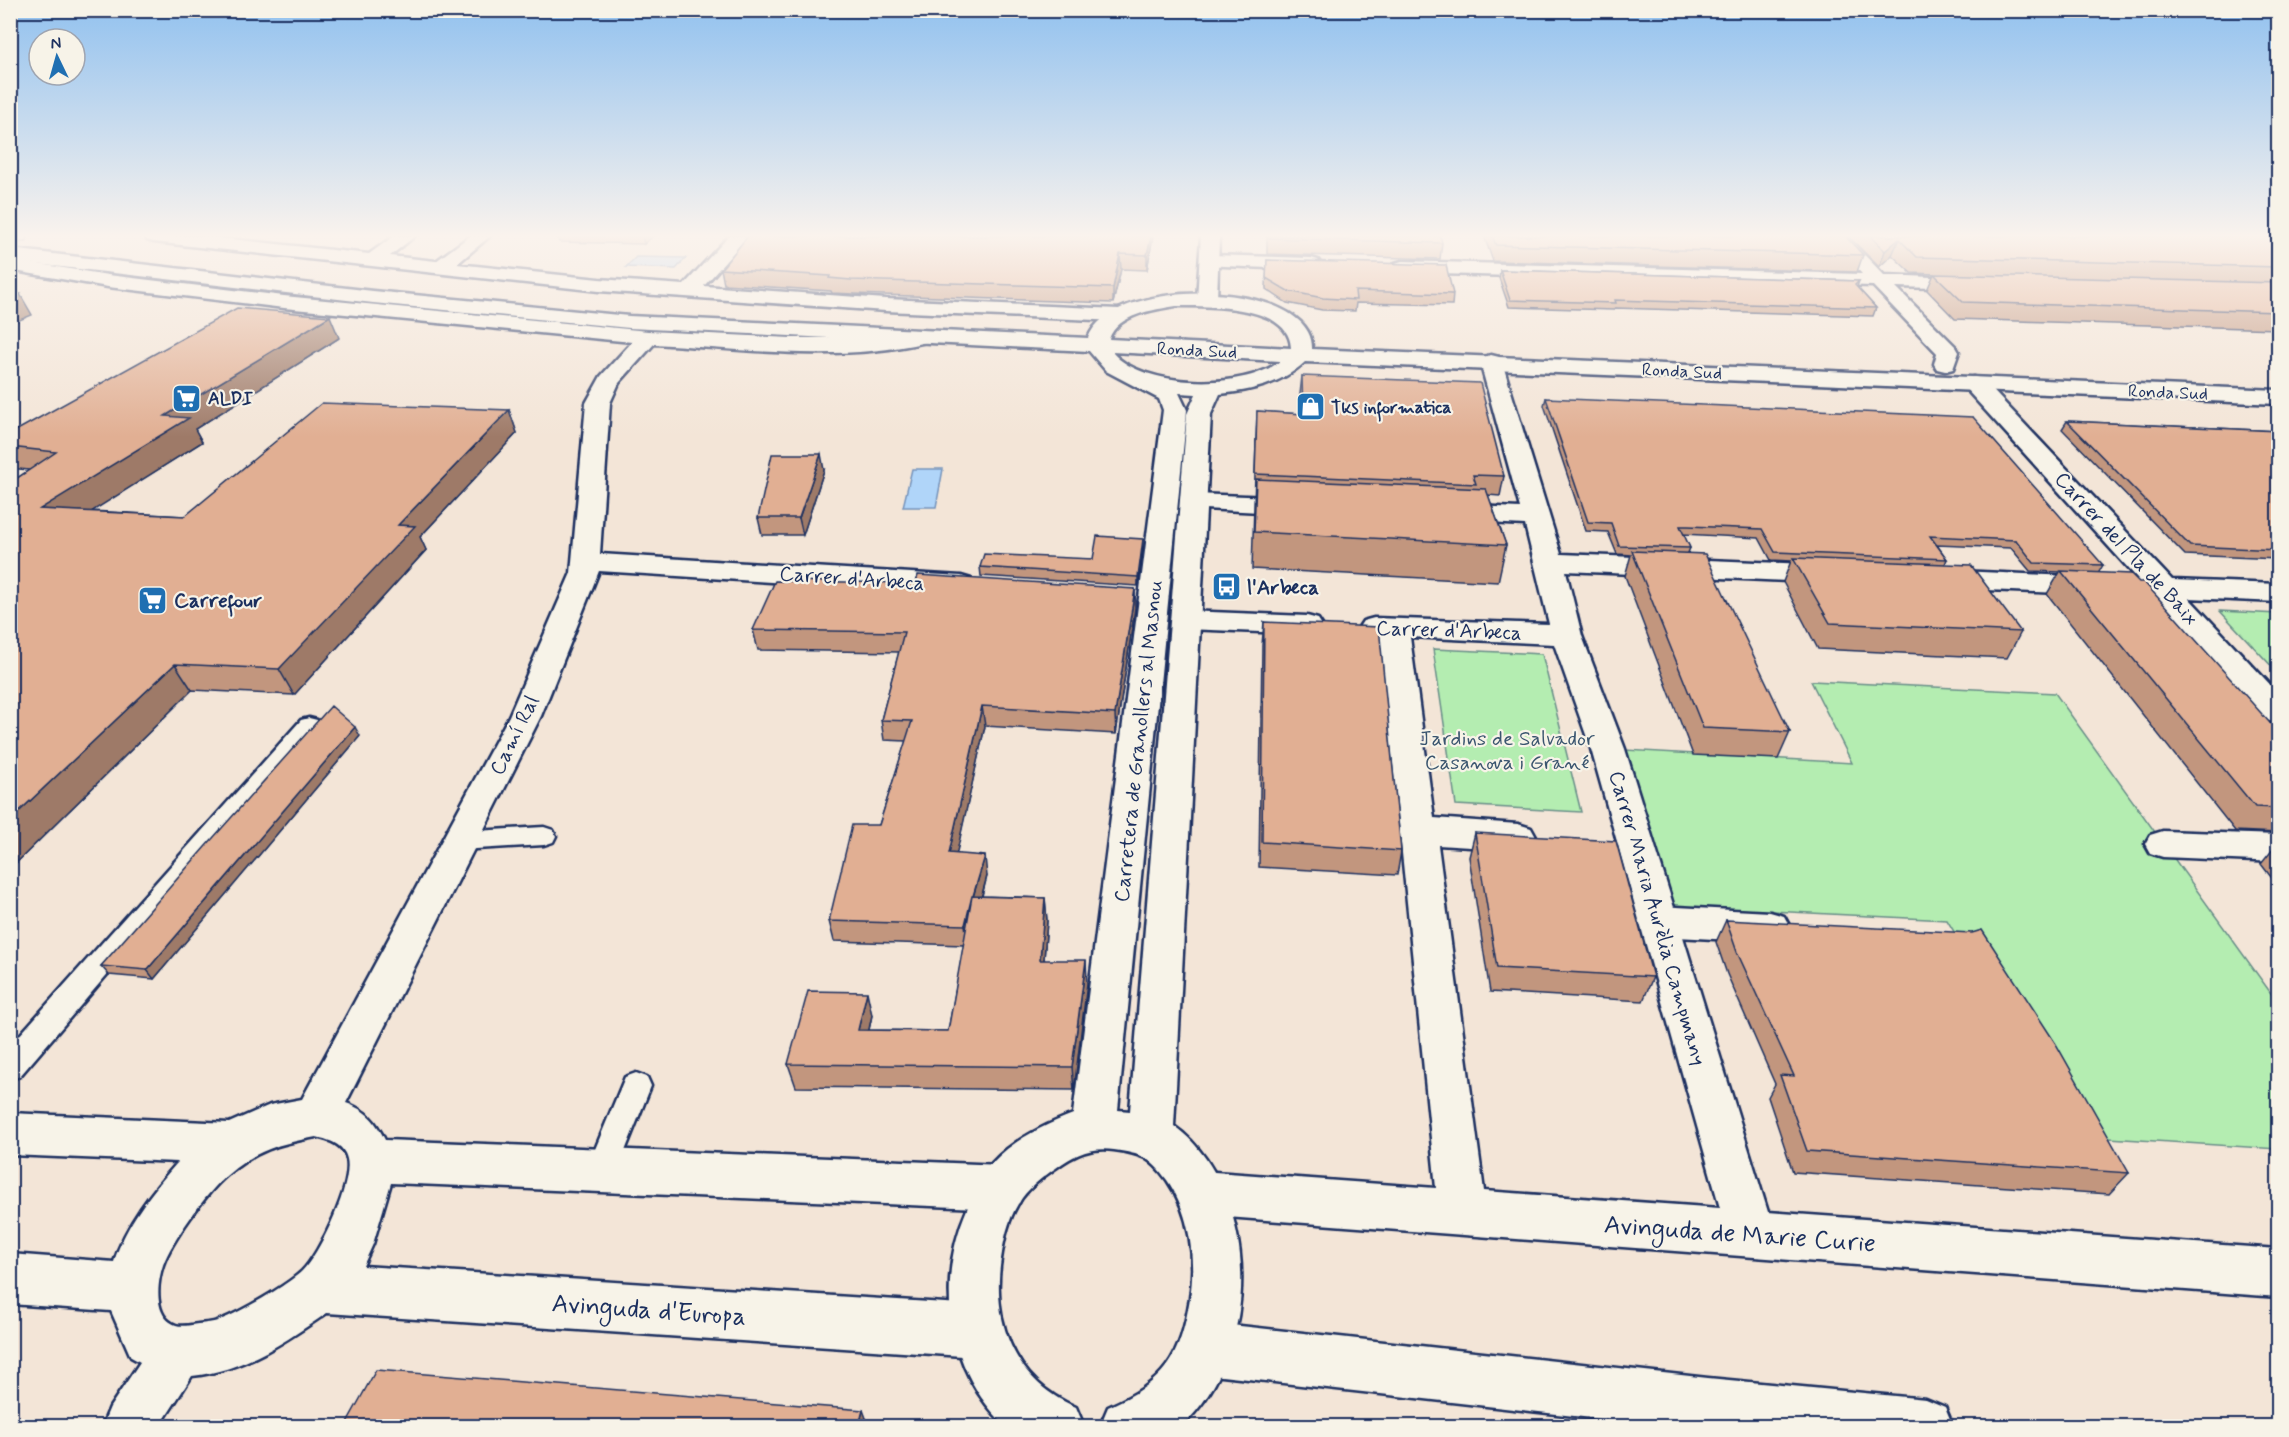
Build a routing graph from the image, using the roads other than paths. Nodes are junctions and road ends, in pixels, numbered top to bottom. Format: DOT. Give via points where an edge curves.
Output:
graph roads {
  1 [pos="294,303"];
  2 [pos="435,303"];
  3 [pos="602,303"];
  4 [pos="856,303"];
  5 [pos="1165,303"];
  6 [pos="1235,303"];
  7 [pos="1900,303"];
  8 [pos="1106,330"];
  9 [pos="648,337"];
  10 [pos="918,337"];
  11 [pos="1300,346"];
  12 [pos="1491,362"];
  13 [pos="1945,364"];
  14 [pos="1134,377"];
  15 [pos="2278,378"];
  16 [pos="1974,384"];
  17 [pos="1210,388"];
  18 [pos="2278,397"];
  19 [pos="1194,502"];
  20 [pos="1323,507"];
  21 [pos="1430,512"];
  22 [pos="1536,517"];
  23 [pos="586,562"];
  24 [pos="1549,562"];
  25 [pos="1862,576"];
  26 [pos="1910,578"];
  27 [pos="989,587"];
  28 [pos="2166,589"];
  29 [pos="2278,593"];
  30 [pos="1186,620"];
  31 [pos="1395,628"];
  32 [pos="1567,636"];
  33 [pos="2278,712"];
  34 [pos="309,725"];
  35 [pos="1418,830"];
  36 [pos="544,836"];
  37 [pos="1556,840"];
  38 [pos="460,841"];
  39 [pos="2163,843"];
  40 [pos="2278,849"];
  41 [pos="1658,921"];
  42 [pos="1802,928"];
  43 [pos="10,1067"];
  44 [pos="636,1086"];
  45 [pos="316,1117"];
  46 [pos="1094,1128"];
  47 [pos="10,1134"];
  48 [pos="1151,1137"];
  49 [pos="233,1144"];
  50 [pos="371,1161"];
  51 [pos="602,1171"];
  52 [pos="1002,1187"];
  53 [pos="1201,1193"];
  54 [pos="1463,1213"];
  55 [pos="1751,1234"];
  56 [pos="2278,1273"];
  57 [pos="10,1279"];
  58 [pos="132,1288"];
  59 [pos="320,1288"];
  60 [pos="977,1331"];
  61 [pos="1204,1348"];
  62 [pos="177,1352"];
  63 [pos="1032,1419"];
  64 [pos="1829,1422"];
  65 [pos="129,1426"];
  66 [pos="1127,1426"];
  67 [pos="1926,1426"];
  1 -- 9 [label="street"];
  2 -- 10 [label="street, Ronda Sud" via="629,322"];
  3 -- 8 [label="street, Ronda Sud"];
  4 -- 8 [label="street"];
  5 -- 8 [label="street" via="1152,304"];
  6 -- 11 [label="street" via="1280,317 1293,327"];
  7 -- 13 [label="street" via="1948,352"];
  8 -- 10 [label="street, Ronda Sud"];
  8 -- 11 [label="street, Ronda Sud"];
  8 -- 14 [label="street" via="1106,360"];
  9 -- 10 [label="street" via="792,345 850,345"];
  9 -- 23 [label="street, Camí Ral" via="609,381 598,403"];
  11 -- 12 [label="street, Ronda Sud"];
  11 -- 13 [label="street, Ronda Sud"];
  11 -- 17 [label="street" via="1286,368 1266,378"];
  12 -- 16 [label="street, Ronda Sud"];
  12 -- 22 [label="street, Carrer Maria Aurèlia Campmany"];
  13 -- 15 [label="street, Ronda Sud"];
  14 -- 17 [label="street" via="1180,387"];
  14 -- 46 [label="street, Carretera de Granollers al Masnou" via="1169,395 1174,410 1148,540"];
  16 -- 18 [label="street, Ronda Sud"];
  16 -- 28 [label="street, Carrer del Pla de Baix"];
  17 -- 19 [label="street, Carretera de Granollers al Masnou" via="1199,414"];
  19 -- 20 [label="street"];
  19 -- 30 [label="street, Carretera de Granollers al Masnou"];
  21 -- 22 [label="street"];
  22 -- 24 [label="street, Carrer Maria Aurèlia Campmany"];
  23 -- 27 [label="street, Carrer d'Arbeca"];
  23 -- 38 [label="street, Camí Ral" via="585,573 525,716"];
  24 -- 25 [label="street"];
  24 -- 32 [label="street, Carrer Maria Aurèlia Campmany"];
  26 -- 28 [label="street"];
  28 -- 29 [label="street"];
  28 -- 33 [label="street, Carrer del Pla de Baix"];
  30 -- 31 [label="street, Carrer d'Arbeca"];
  30 -- 48 [label="street, Carretera de Granollers al Masnou"];
  31 -- 32 [label="street, Carrer d'Arbeca"];
  31 -- 35 [label="street"];
  32 -- 41 [label="street, Carrer Maria Aurèlia Campmany" via="1608,749 1618,844"];
  34 -- 43 [label="lane"];
  35 -- 37 [label="street"];
  35 -- 54 [label="street"];
  36 -- 38 [label="lane"];
  38 -- 45 [label="street, Camí Ral"];
  39 -- 40 [label="street"];
  41 -- 42 [label="street"];
  41 -- 55 [label="street, Carrer Maria Aurèlia Campmany"];
  44 -- 51 [label="lane"];
  45 -- 49 [label="street" via="270,1125"];
  45 -- 50 [label="street" via="347,1124 362,1140"];
  46 -- 48 [label="street"];
  46 -- 52 [label="street" via="1063,1138 1028,1161"];
  47 -- 49 [label="street"];
  48 -- 53 [label="street" via="1177,1156"];
  49 -- 58 [label="street" via="208,1162 164,1217 141,1255"];
  50 -- 51 [label="street"];
  50 -- 59 [label="street" via="365,1197 349,1244"];
  51 -- 52 [label="street"];
  52 -- 60 [label="street" via="987,1218 977,1253 972,1293"];
  53 -- 54 [label="street, Avinguda de Marie Curie"];
  53 -- 61 [label="street" via="1218,1269 1215,1313"];
  54 -- 55 [label="street, Avinguda de Marie Curie"];
  55 -- 56 [label="street, Avinguda de Marie Curie"];
  57 -- 58 [label="street"];
  58 -- 62 [label="street" via="137,1316 149,1339"];
  59 -- 60 [label="street, Avinguda d'Europa"];
  59 -- 62 [label="street" via="255,1332 215,1348"];
  60 -- 63 [label="street" via="994,1373"];
  61 -- 64 [label="street"];
  61 -- 66 [label="street" via="1187,1383 1163,1408 1145,1422"];
  62 -- 65 [label="street"];
  64 -- 67 [label="street"];
}
